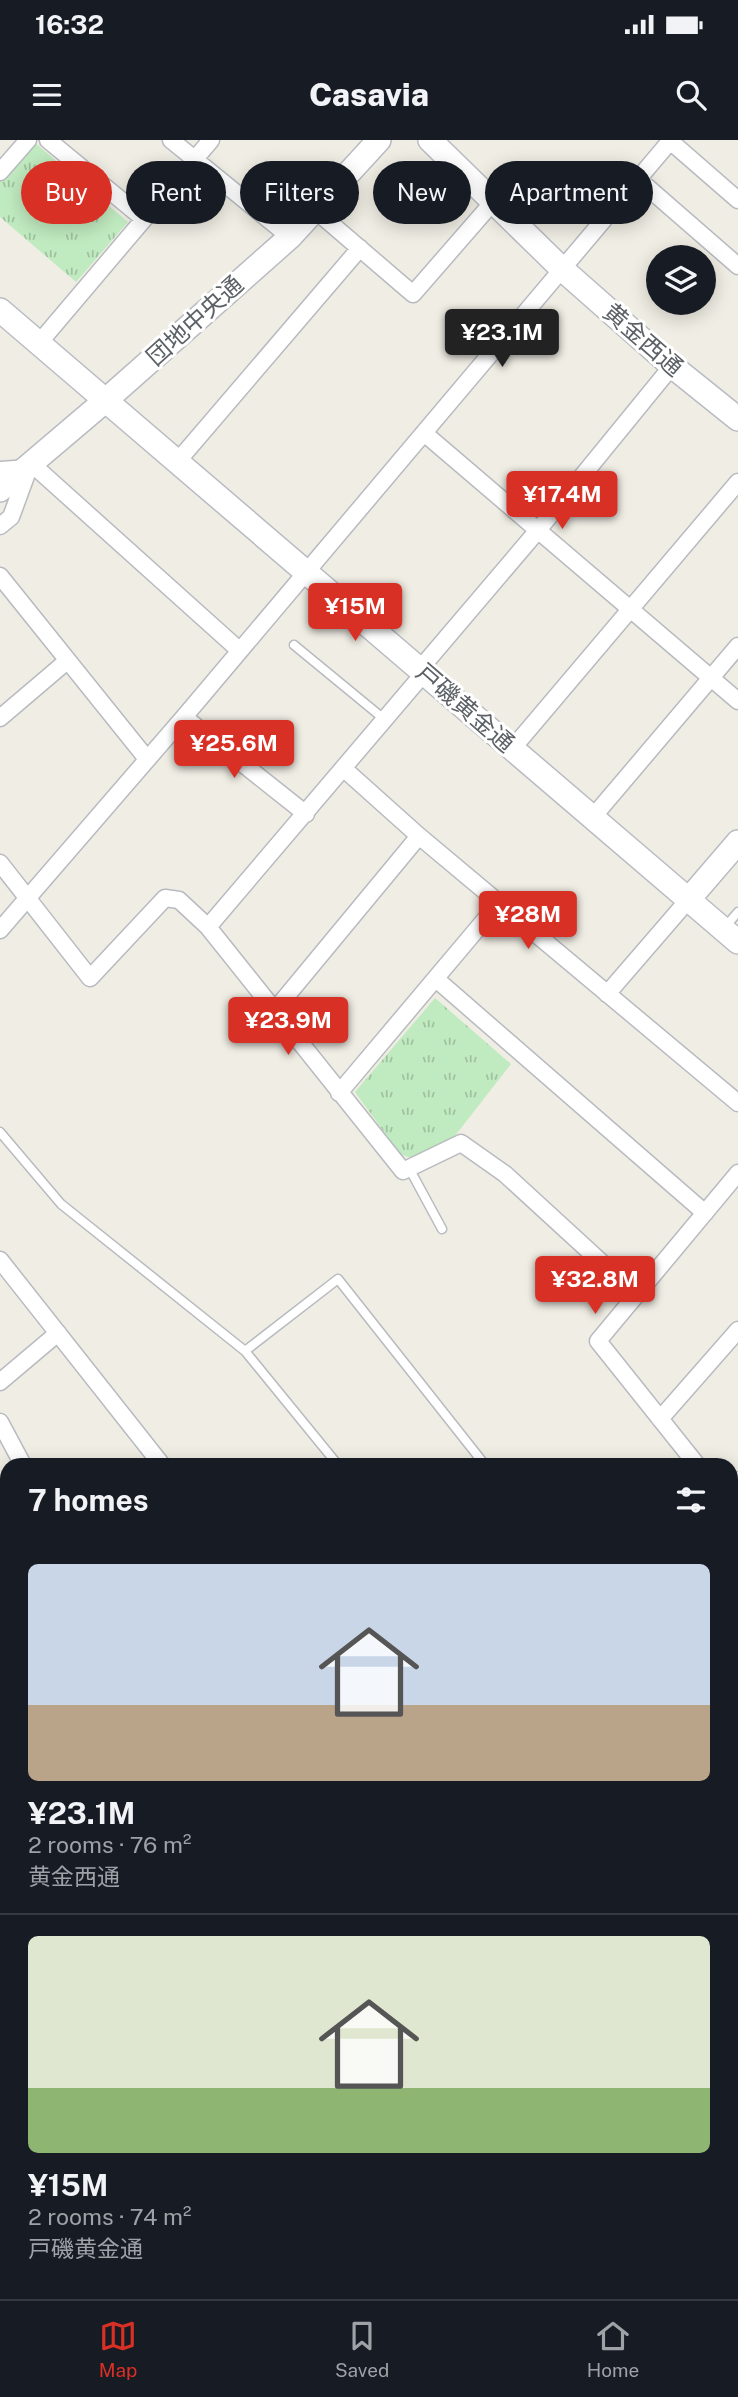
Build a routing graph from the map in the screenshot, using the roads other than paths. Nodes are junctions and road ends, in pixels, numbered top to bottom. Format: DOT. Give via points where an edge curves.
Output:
graph roads {
  1 [pos="28,140"];
  2 [pos="48,140"];
  3 [pos="171,140"];
  4 [pos="211,140"];
  5 [pos="379,140"];
  6 [pos="430,140"];
  7 [pos="670,140"];
  8 [pos="195,160"];
  9 [pos="653,161"];
  10 [pos="359,162"];
  11 [pos="0,172"];
  12 [pos="653,192"];
  13 [pos="485,194"];
  14 [pos="738,200"];
  15 [pos="126,204"];
  16 [pos="485,211"];
  17 [pos="140,224"];
  18 [pos="302,224"];
  19 [pos="332,224"];
  20 [pos="516,224"];
  21 [pos="600,224"];
  22 [pos="290,237"];
  23 [pos="360,248"];
  24 [pos="738,266"];
  25 [pos="562,269"];
  26 [pos="0,310"];
  27 [pos="39,343"];
  28 [pos="673,366"];
  29 [pos="106,400"];
  30 [pos="738,419"];
  31 [pos="424,433"];
  32 [pos="177,462"];
  33 [pos="31,466"];
  34 [pos="0,470"];
  35 [pos="738,482"];
  36 [pos="0,490"];
  37 [pos="0,526"];
  38 [pos="539,529"];
  39 [pos="305,573"];
  40 [pos="0,576"];
  41 [pos="631,608"];
  42 [pos="294,645"];
  43 [pos="738,646"];
  44 [pos="239,650"];
  45 [pos="67,660"];
  46 [pos="422,671"];
  47 [pos="711,678"];
  48 [pos="738,701"];
  49 [pos="184,717"];
  50 [pos="0,718"];
  51 [pos="384,719"];
  52 [pos="512,749"];
  53 [pos="147,759"];
  54 [pos="343,768"];
  55 [pos="306,814"];
  56 [pos="593,817"];
  57 [pos="419,836"];
  58 [pos="735,850"];
  59 [pos="0,863"];
  60 [pos="27,897"];
  61 [pos="689,899"];
  62 [pos="499,903"];
  63 [pos="208,927"];
  64 [pos="733,928"];
  65 [pos="0,930"];
  66 [pos="436,979"];
  67 [pos="607,994"];
  68 [pos="275,1010"];
  69 [pos="339,1093"];
  70 [pos="738,1103"];
  71 [pos="0,1132"];
  72 [pos="409,1168"];
  73 [pos="738,1173"];
  74 [pos="705,1213"];
  75 [pos="442,1229"];
  76 [pos="0,1260"];
  77 [pos="637,1295"];
  78 [pos="738,1330"];
  79 [pos="58,1334"];
  80 [pos="245,1351"];
  81 [pos="0,1382"];
  82 [pos="660,1419"];
  83 [pos="0,1422"];
  84 [pos="19,1458"];
  85 [pos="156,1458"];
  86 [pos="332,1458"];
  87 [pos="479,1458"];
  88 [pos="691,1458"];
  1 -- 11 [label="street"];
  2 -- 15 [label="street"];
  3 -- 8 [label="street"];
  4 -- 8 [label="street"];
  5 -- 10 [label="street, 団地中央通"];
  6 -- 13 [label="street, 黄金西通"];
  7 -- 9 [label="street"];
  7 -- 14 [label="street"];
  8 -- 22 [label="street"];
  12 -- 24 [label="street"];
  16 -- 23 [label="street" via="414,294"];
  17 -- 27 [label="street"];
  18 -- 22 [label="street, 団地中央通"];
  19 -- 23 [label="street"];
  20 -- 25 [label="street, 黄金西通"];
  21 -- 25 [label="street"];
  22 -- 29 [label="street, 団地中央通"];
  23 -- 32 [label="street"];
  25 -- 28 [label="street, 黄金西通"];
  25 -- 31 [label="street"];
  26 -- 27 [label="street, 戸磯黄金通"];
  27 -- 29 [label="street, 戸磯黄金通"];
  28 -- 30 [label="street, 黄金西通"];
  28 -- 38 [label="street"];
  29 -- 32 [label="street, 戸磯黄金通"];
  29 -- 33 [label="street, 団地中央通"];
  31 -- 38 [label="street"];
  31 -- 39 [label="street"];
  32 -- 39 [label="street, 戸磯黄金通"];
  33 -- 34 [label="street"];
  33 -- 36 [label="street, 団地中央通"];
  33 -- 37 [label="street" via="11,517"];
  33 -- 44 [label="street"];
  35 -- 41 [label="street"];
  38 -- 41 [label="street"];
  38 -- 46 [label="street"];
  39 -- 44 [label="street"];
  39 -- 46 [label="street, 戸磯黄金通"];
  40 -- 45 [label="street"];
  41 -- 47 [label="street"];
  41 -- 52 [label="street"];
  42 -- 51 [label="lane"];
  43 -- 47 [label="street"];
  44 -- 49 [label="street"];
  45 -- 50 [label="street"];
  45 -- 53 [label="street"];
  46 -- 51 [label="street"];
  46 -- 52 [label="street, 戸磯黄金通"];
  47 -- 48 [label="street"];
  47 -- 56 [label="street"];
  49 -- 53 [label="street"];
  49 -- 55 [label="street"];
  51 -- 54 [label="street"];
  52 -- 56 [label="street, 戸磯黄金通"];
  53 -- 60 [label="street"];
  54 -- 55 [label="street"];
  54 -- 57 [label="street"];
  55 -- 63 [label="street"];
  56 -- 61 [label="street, 戸磯黄金通"];
  57 -- 62 [label="street"];
  57 -- 68 [label="street"];
  58 -- 61 [label="street"];
  59 -- 60 [label="street"];
  60 -- 63 [label="street" via="90,978 165,898 179,900"];
  60 -- 65 [label="street"];
  61 -- 64 [label="street, 戸磯黄金通"];
  61 -- 67 [label="street"];
  62 -- 66 [label="street"];
  62 -- 67 [label="street"];
  63 -- 68 [label="street"];
  66 -- 69 [label="street"];
  66 -- 74 [label="street"];
  67 -- 70 [label="street"];
  68 -- 69 [label="street"];
  69 -- 72 [label="street" via="403,1171"];
  71 -- 80 [label="lane" via="61,1204"];
  72 -- 75 [label="lane"];
  72 -- 77 [label="street" via="461,1143 505,1174"];
  73 -- 74 [label="street"];
  74 -- 77 [label="street"];
  76 -- 79 [label="street"];
  77 -- 82 [label="street" via="598,1341"];
  78 -- 82 [label="street"];
  79 -- 81 [label="street"];
  79 -- 85 [label="street"];
  80 -- 86 [label="lane"];
  80 -- 87 [label="lane" via="338,1279"];
  82 -- 88 [label="street"];
  83 -- 84 [label="street"];
}
